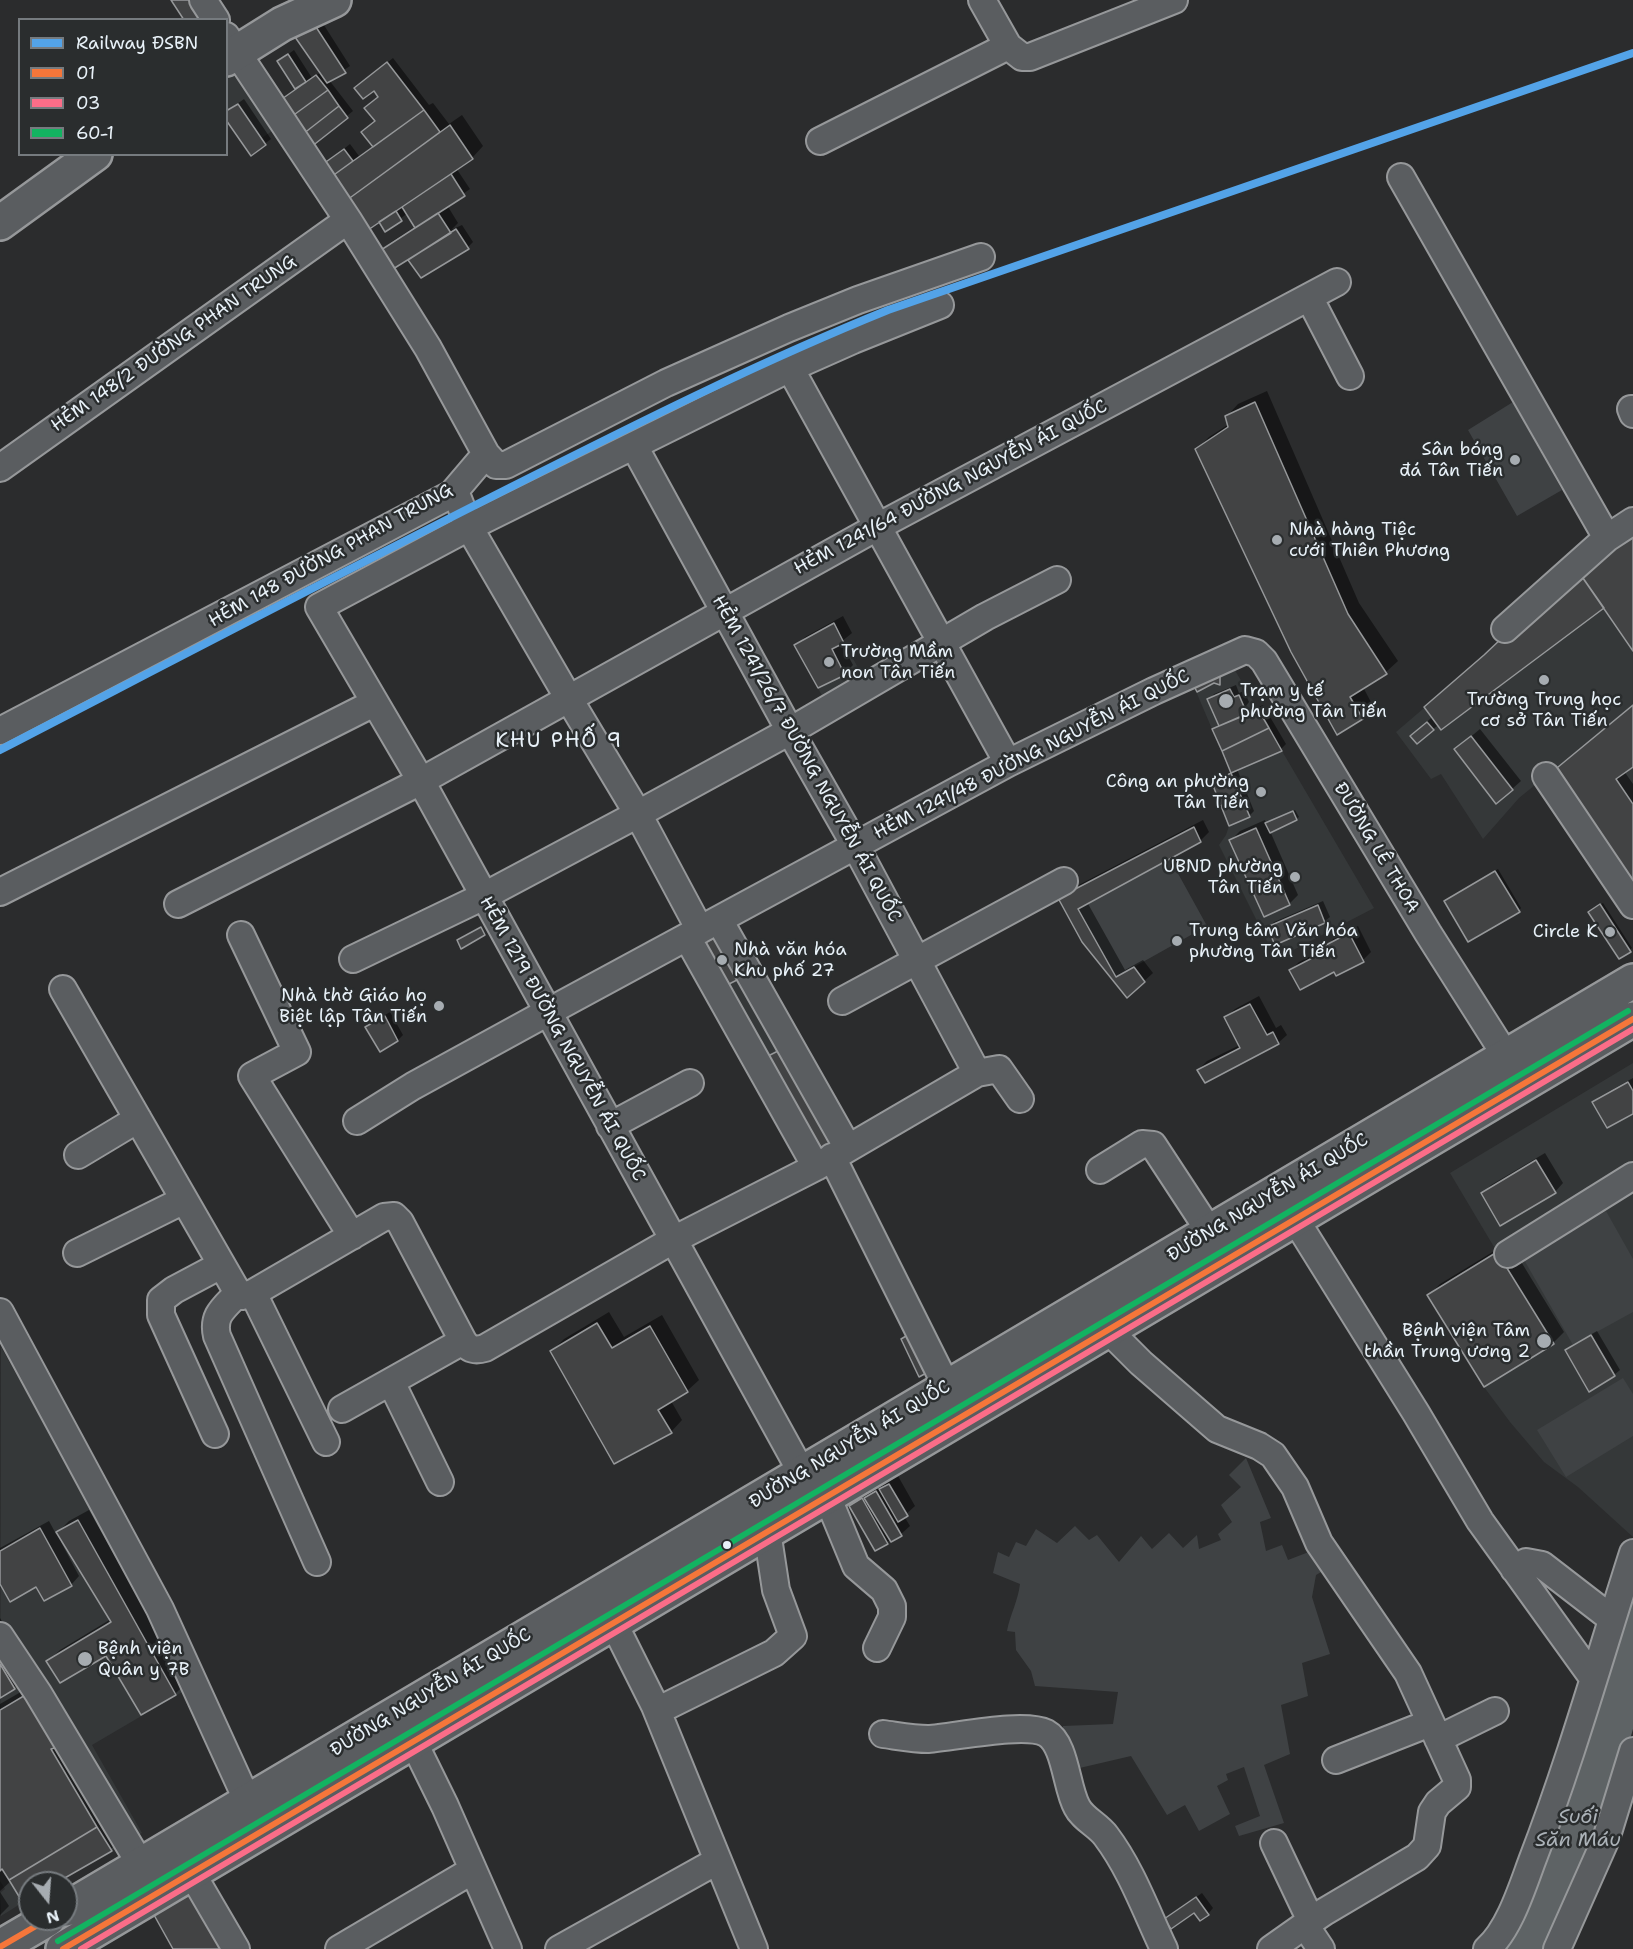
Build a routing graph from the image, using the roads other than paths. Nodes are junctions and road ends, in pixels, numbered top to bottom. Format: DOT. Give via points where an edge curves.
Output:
graph roads {
  1 [pos="203,0"];
  2 [pos="334,0"];
  3 [pos="981,0"];
  4 [pos="1174,0"];
  5 [pos="215,18"];
  6 [pos="1008,46"];
  7 [pos="230,49"];
  8 [pos="820,141"];
  9 [pos="92,156"];
  10 [pos="1401,177"];
  11 [pos="348,220"];
  12 [pos="0,223"];
  13 [pos="981,257"];
  14 [pos="1337,282"];
  15 [pos="1309,297"];
  16 [pos="940,305"];
  17 [pos="790,368"];
  18 [pos="1350,376"];
  19 [pos="634,446"];
  20 [pos="486,454"];
  21 [pos="0,468"];
  22 [pos="455,491"];
  23 [pos="1633,521"];
  24 [pos="879,526"];
  25 [pos="469,527"];
  26 [pos="1607,538"];
  27 [pos="1057,580"];
  28 [pos="724,611"];
  29 [pos="1505,629"];
  30 [pos="942,642"];
  31 [pos="1240,651"];
  32 [pos="569,699"];
  33 [pos="374,703"];
  34 [pos="0,731"];
  35 [pos="790,731"];
  36 [pos="1008,763"];
  37 [pos="1546,776"];
  38 [pos="421,781"];
  39 [pos="638,814"];
  40 [pos="855,845"];
  41 [pos="1064,881"];
  42 [pos="0,892"];
  43 [pos="484,896"];
  44 [pos="178,904"];
  45 [pos="1633,905"];
  46 [pos="702,929"];
  47 [pos="241,935"];
  48 [pos="353,959"];
  49 [pos="916,961"];
  50 [pos="1633,981"];
  51 [pos="63,988"];
  52 [pos="842,1001"];
  53 [pos="548,1012"];
  54 [pos="1633,1019"];
  55 [pos="1506,1056"];
  56 [pos="977,1072"];
  57 [pos="690,1083"];
  58 [pos="1523,1084"];
  59 [pos="1020,1099"];
  60 [pos="138,1119"];
  61 [pos="357,1121"];
  62 [pos="610,1126"];
  63 [pos="78,1155"];
  64 [pos="832,1157"];
  65 [pos="1100,1170"];
  66 [pos="1633,1176"];
  67 [pos="184,1200"];
  68 [pos="1295,1219"];
  69 [pos="1210,1232"];
  70 [pos="352,1236"];
  71 [pos="673,1240"];
  72 [pos="77,1253"];
  73 [pos="1508,1254"];
  74 [pos="221,1265"];
  75 [pos="245,1293"];
  76 [pos="0,1312"];
  77 [pos="1108,1329"];
  78 [pos="463,1341"];
  79 [pos="391,1382"];
  80 [pos="947,1387"];
  81 [pos="342,1409"];
  82 [pos="215,1434"];
  83 [pos="326,1442"];
  84 [pos="802,1473"];
  85 [pos="440,1482"];
  86 [pos="827,1496"];
  87 [pos="767,1531"];
  88 [pos="1633,1553"];
  89 [pos="317,1562"];
  90 [pos="1514,1569"];
  91 [pos="1612,1619"];
  92 [pos="613,1622"];
  93 [pos="0,1636"];
  94 [pos="877,1648"];
  95 [pos="1593,1678"];
  96 [pos="1495,1710"];
  97 [pos="657,1711"];
  98 [pos="1434,1731"];
  99 [pos="883,1734"];
  100 [pos="413,1741"];
  101 [pos="1633,1751"];
  102 [pos="1336,1760"];
  103 [pos="248,1802"];
  104 [pos="1274,1844"];
  105 [pos="717,1861"];
  106 [pos="473,1870"];
  107 [pos="191,1872"];
  108 [pos="149,1878"];
  109 [pos="78,1905"];
  110 [pos="1308,1923"];
  111 [pos="27,1931"];
  112 [pos="0,1947"];
  113 [pos="63,1949"];
  114 [pos="236,1949"];
  115 [pos="339,1949"];
  116 [pos="508,1949"];
  117 [pos="560,1949"];
  118 [pos="754,1949"];
  119 [pos="1164,1949"];
  120 [pos="1271,1949"];
  121 [pos="1321,1949"];
  122 [pos="1486,1949"];
  123 [pos="1557,1949"];
  1 -- 5 [label="street"];
  2 -- 7 [label="main road"];
  3 -- 6 [label="street"];
  4 -- 6 [label="street" via="1030,57 1022,57"];
  6 -- 8 [label="street"];
  7 -- 11 [label="street"];
  9 -- 12 [label="main road"];
  10 -- 26 [label="street"];
  11 -- 20 [label="street" via="444,376"];
  11 -- 21 [label="street, HẺM 148/2 ĐƯỜNG PHAN TRUNG"];
  13 -- 20 [label="street" via="789,328 666,383 506,465 496,465"];
  14 -- 15 [label="street, HẺM 1241/64 ĐƯỜNG NGUYỄN ÁI QUỐC"];
  15 -- 18 [label="street"];
  15 -- 24 [label="street, HẺM 1241/64 ĐƯỜNG NGUYỄN ÁI QUỐC"];
  16 -- 17 [label="street"];
  17 -- 19 [label="street"];
  17 -- 24 [label="street"];
  19 -- 25 [label="street"];
  19 -- 28 [label="street, HẺM 1241/26/7 ĐƯỜNG NGUYỄN ÁI QUỐC"];
  20 -- 22 [label="street, HẺM 148 ĐƯỜNG PHAN TRUNG"];
  22 -- 25 [label="street"];
  22 -- 34 [label="street, HẺM 148 ĐƯỜNG PHAN TRUNG"];
  23 -- 26 [label="street"];
  24 -- 28 [label="street, HẺM 1241/64 ĐƯỜNG NGUYỄN ÁI QUỐC"];
  24 -- 30 [label="street"];
  25 -- 32 [label="street"];
  25 -- 33 [label="street, HẺM 1219 ĐƯỜNG NGUYỄN ÁI QUỐC" via="319,607"];
  26 -- 29 [label="street"];
  27 -- 30 [label="street"];
  28 -- 32 [label="street, HẺM 1241/64 ĐƯỜNG NGUYỄN ÁI QUỐC"];
  28 -- 35 [label="street, HẺM 1241/26/7 ĐƯỜNG NGUYỄN ÁI QUỐC"];
  30 -- 35 [label="street"];
  30 -- 36 [label="street"];
  31 -- 36 [label="street, HẺM 1241/48 ĐƯỜNG NGUYỄN ÁI QUỐC"];
  31 -- 55 [label="street, ĐƯỜNG LÊ THOA" via="1256,653 1264,661"];
  32 -- 38 [label="street, HẺM 1241/64 ĐƯỜNG NGUYỄN ÁI QUỐC"];
  32 -- 39 [label="street"];
  33 -- 38 [label="street, HẺM 1219 ĐƯỜNG NGUYỄN ÁI QUỐC"];
  33 -- 42 [label="street"];
  35 -- 39 [label="street"];
  35 -- 40 [label="street, HẺM 1241/26/7 ĐƯỜNG NGUYỄN ÁI QUỐC"];
  36 -- 40 [label="street, HẺM 1241/48 ĐƯỜNG NGUYỄN ÁI QUỐC"];
  37 -- 45 [label="street"];
  38 -- 43 [label="street, HẺM 1219 ĐƯỜNG NGUYỄN ÁI QUỐC"];
  38 -- 44 [label="street, HẺM 1241/64 ĐƯỜNG NGUYỄN ÁI QUỐC"];
  39 -- 43 [label="street"];
  39 -- 46 [label="street"];
  40 -- 46 [label="street, HẺM 1241/48 ĐƯỜNG NGUYỄN ÁI QUỐC"];
  40 -- 49 [label="street, HẺM 1241/26/7 ĐƯỜNG NGUYỄN ÁI QUỐC"];
  41 -- 49 [label="street"];
  43 -- 48 [label="street"];
  43 -- 53 [label="street, HẺM 1219 ĐƯỜNG NGUYỄN ÁI QUỐC"];
  46 -- 53 [label="street, HẺM 1241/48 ĐƯỜNG NGUYỄN ÁI QUỐC"];
  46 -- 64 [label="street"];
  46 -- 64 [label="street"];
  47 -- 70 [label="street" via="297,1052 252,1076"];
  49 -- 52 [label="street"];
  49 -- 56 [label="street, HẺM 1241/26/7 ĐƯỜNG NGUYỄN ÁI QUỐC"];
  50 -- 55 [label="main road, ĐƯỜNG NGUYỄN ÁI QUỐC"];
  51 -- 60 [label="street"];
  53 -- 61 [label="street, HẺM 1241/48 ĐƯỜNG NGUYỄN ÁI QUỐC"];
  53 -- 62 [label="street, HẺM 1219 ĐƯỜNG NGUYỄN ÁI QUỐC"];
  54 -- 58 [label="main road, ĐƯỜNG NGUYỄN ÁI QUỐC"];
  55 -- 58 [label="main road"];
  55 -- 69 [label="main road, ĐƯỜNG NGUYỄN ÁI QUỐC"];
  56 -- 59 [label="street" via="999,1069"];
  56 -- 64 [label="street"];
  57 -- 62 [label="street"];
  58 -- 68 [label="main road, ĐƯỜNG NGUYỄN ÁI QUỐC"];
  60 -- 63 [label="street"];
  60 -- 67 [label="street"];
  62 -- 71 [label="street, HẺM 1219 ĐƯỜNG NGUYỄN ÁI QUỐC"];
  64 -- 71 [label="street"];
  64 -- 80 [label="street"];
  65 -- 69 [label="street" via="1142,1144 1153,1145"];
  66 -- 73 [label="street"];
  67 -- 72 [label="street"];
  67 -- 74 [label="street"];
  68 -- 77 [label="main road, ĐƯỜNG NGUYỄN ÁI QUỐC"];
  68 -- 90 [label="street" via="1479,1521"];
  69 -- 80 [label="main road, ĐƯỜNG NGUYỄN ÁI QUỐC"];
  70 -- 75 [label="street"];
  70 -- 78 [label="street" via="384,1217 397,1218"];
  71 -- 78 [label="street" via="485,1348 472,1350"];
  71 -- 84 [label="street, HẺM 1219 ĐƯỜNG NGUYỄN ÁI QUỐC"];
  74 -- 75 [label="street"];
  74 -- 82 [label="street" via="174,1290 161,1300 160,1308 160,1316"];
  75 -- 83 [label="street"];
  75 -- 89 [label="street" via="218,1315 214,1324 217,1336"];
  76 -- 103 [label="street" via="160,1609"];
  77 -- 86 [label="main road, ĐƯỜNG NGUYỄN ÁI QUỐC"];
  77 -- 98 [label="street" via="1217,1429 1273,1455 1295,1487 1318,1543 1408,1673"];
  78 -- 79 [label="street"];
  79 -- 81 [label="street"];
  79 -- 85 [label="street"];
  80 -- 84 [label="main road, ĐƯỜNG NGUYỄN ÁI QUỐC"];
  84 -- 103 [label="main road, ĐƯỜNG NGUYỄN ÁI QUỐC"];
  86 -- 87 [label="main road, ĐƯỜNG NGUYỄN ÁI QUỐC"];
  86 -- 94 [label="street" via="856,1566 884,1590 892,1606 892,1617"];
  87 -- 92 [label="main road, ĐƯỜNG NGUYỄN ÁI QUỐC"];
  87 -- 97 [label="street" via="776,1590 793,1636 774,1653"];
  88 -- 91 [label="street"];
  90 -- 91 [label="street" via="1526,1562 1542,1565"];
  90 -- 95 [label="street"];
  91 -- 95 [label="street"];
  92 -- 97 [label="street"];
  92 -- 100 [label="main road, ĐƯỜNG NGUYỄN ÁI QUỐC"];
  93 -- 108 [label="street"];
  95 -- 122 [label="street" via="1525,1880 1503,1931"];
  96 -- 98 [label="street"];
  97 -- 105 [label="street"];
  98 -- 102 [label="street"];
  98 -- 110 [label="street" via="1457,1788 1432,1812 1427,1846 1417,1857"];
  99 -- 119 [label="street" via="927,1739 1029,1728 1047,1734 1062,1757 1076,1807 1112,1844"];
  100 -- 106 [label="street"];
  100 -- 107 [label="main road, ĐƯỜNG NGUYỄN ÁI QUỐC"];
  101 -- 123 [label="street" via="1606,1839"];
  103 -- 108 [label="main road, ĐƯỜNG NGUYỄN ÁI QUỐC"];
  104 -- 110 [label="street"];
  105 -- 117 [label="street"];
  105 -- 118 [label="street"];
  106 -- 115 [label="street"];
  106 -- 116 [label="street"];
  107 -- 108 [label="main road, ĐƯỜNG NGUYỄN ÁI QUỐC"];
  107 -- 114 [label="street"];
  108 -- 109 [label="main road, ĐƯỜNG NGUYỄN ÁI QUỐC"];
  108 -- 113 [label="main road, ĐƯỜNG NGUYỄN ÁI QUỐC"];
  110 -- 120 [label="street"];
  110 -- 121 [label="street"];
  111 -- 112 [label="main road"];
}
